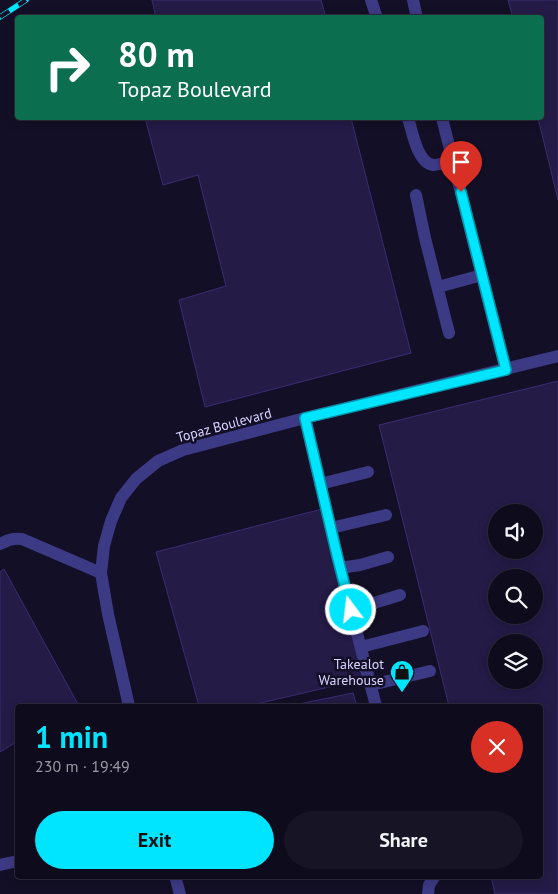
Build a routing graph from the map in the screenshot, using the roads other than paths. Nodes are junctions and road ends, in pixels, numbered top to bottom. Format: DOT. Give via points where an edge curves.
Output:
graph roads {
  1 [pos="371,0"];
  2 [pos="413,0"];
  3 [pos="376,15"];
  4 [pos="416,15"];
  5 [pos="409,120"];
  6 [pos="443,120"];
  7 [pos="453,161"];
  8 [pos="416,195"];
  9 [pos="482,276"];
  10 [pos="438,287"];
  11 [pos="449,333"];
  12 [pos="558,356"];
  13 [pos="506,370"];
  14 [pos="305,418"];
  15 [pos="368,472"];
  16 [pos="320,484"];
  17 [pos="386,515"];
  18 [pos="330,528"];
  19 [pos="0,544"];
  20 [pos="388,557"];
  21 [pos="340,568"];
  22 [pos="101,573"];
  23 [pos="400,595"];
  24 [pos="351,610"];
  25 [pos="423,631"];
  26 [pos="361,647"];
  27 [pos="430,671"];
  28 [pos="371,685"];
  29 [pos="129,704"];
  30 [pos="376,704"];
  31 [pos="15,862"];
  32 [pos="0,866"];
  33 [pos="176,879"];
  34 [pos="433,879"];
  35 [pos="180,894"];
  36 [pos="428,894"];
  1 -- 3 [label="street"];
  2 -- 4 [label="street"];
  5 -- 7 [label="street" via="418,150 425,160 433,164"];
  6 -- 7 [label="street"];
  7 -- 9 [label="street"];
  8 -- 10 [label="street"];
  9 -- 10 [label="street"];
  9 -- 13 [label="street"];
  10 -- 11 [label="street"];
  12 -- 13 [label="street, Topaz Boulevard"];
  13 -- 14 [label="street, Topaz Boulevard"];
  14 -- 16 [label="street"];
  14 -- 22 [label="street, Topaz Boulevard" via="183,450 158,462 136,479 121,498 104,546"];
  15 -- 16 [label="street"];
  16 -- 18 [label="street"];
  17 -- 18 [label="street"];
  18 -- 21 [label="street"];
  19 -- 22 [label="street" via="10,539 22,539"];
  20 -- 21 [label="street"];
  21 -- 24 [label="street"];
  22 -- 29 [label="street, Topaz Boulevard"];
  23 -- 24 [label="street"];
  24 -- 26 [label="street"];
  25 -- 26 [label="street"];
  26 -- 28 [label="street"];
  27 -- 28 [label="street"];
  28 -- 30 [label="street"];
  31 -- 32 [label="street"];
  33 -- 35 [label="street"];
  34 -- 36 [label="street"];
}
